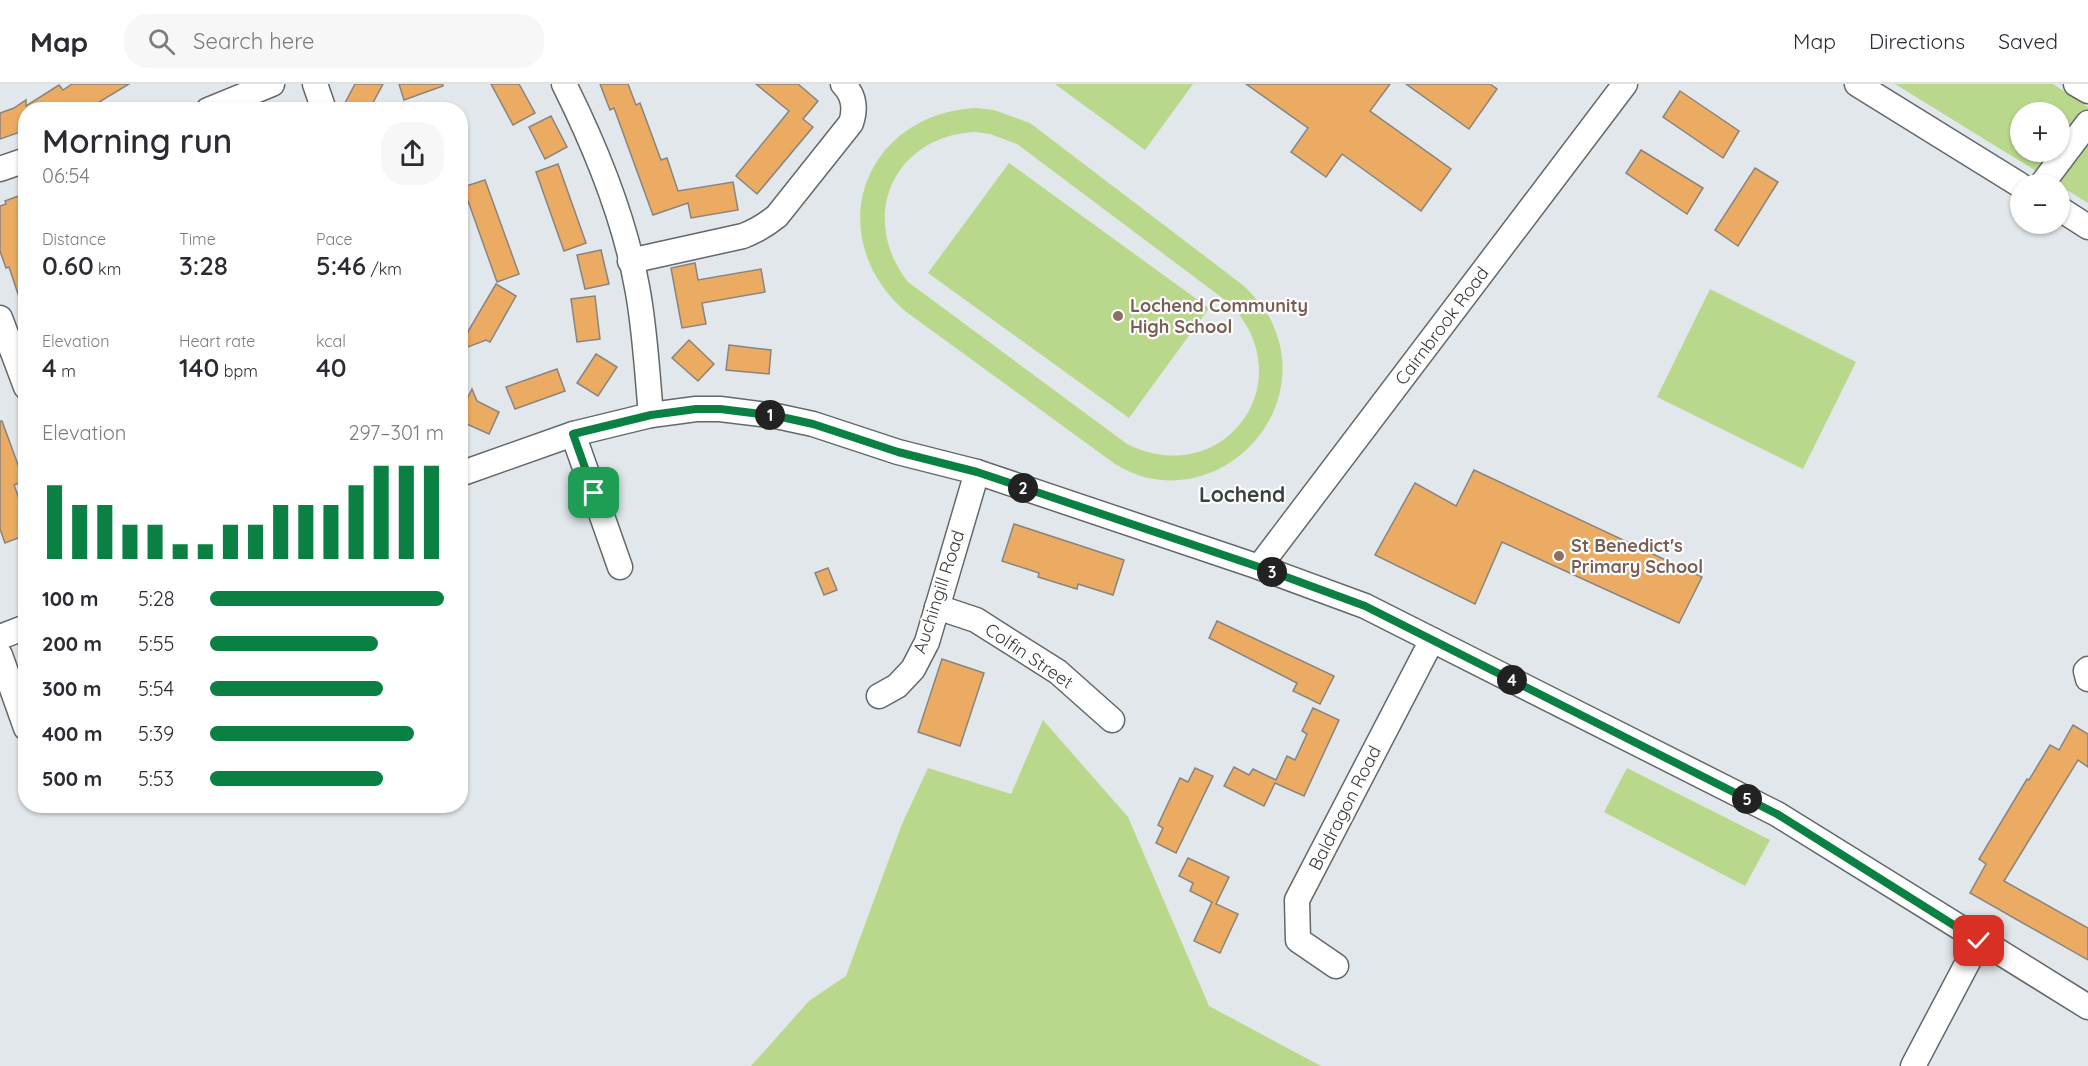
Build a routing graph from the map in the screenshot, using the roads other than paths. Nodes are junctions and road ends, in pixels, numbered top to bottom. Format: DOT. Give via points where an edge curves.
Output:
graph roads {
  1 [pos="272,84"];
  2 [pos="315,84"];
  3 [pos="564,84"];
  4 [pos="843,84"];
  5 [pos="1624,84"];
  6 [pos="1857,84"];
  7 [pos="2076,84"];
  8 [pos="2088,91"];
  9 [pos="227,102"];
  10 [pos="321,102"];
  11 [pos="2088,123"];
  12 [pos="18,163"];
  13 [pos="0,169"];
  14 [pos="2050,174"];
  15 [pos="2010,179"];
  16 [pos="2070,215"];
  17 [pos="2088,226"];
  18 [pos="630,261"];
  19 [pos="0,318"];
  20 [pos="18,366"];
  21 [pos="651,415"];
  22 [pos="573,434"];
  23 [pos="468,471"];
  24 [pos="977,472"];
  25 [pos="620,567"];
  26 [pos="1259,567"];
  27 [pos="936,607"];
  28 [pos="18,630"];
  29 [pos="0,637"];
  30 [pos="1432,640"];
  31 [pos="0,655"];
  32 [pos="2088,669"];
  33 [pos="2088,679"];
  34 [pos="879,696"];
  35 [pos="18,706"];
  36 [pos="1112,720"];
  37 [pos="1979,941"];
  38 [pos="1336,966"];
  39 [pos="2088,1008"];
  40 [pos="1912,1066"];
  1 -- 9 [label="street"];
  2 -- 10 [label="street"];
  3 -- 18 [label="street" via="606,179"];
  4 -- 18 [label="street" via="854,103 851,123 777,216 743,236"];
  5 -- 26 [label="street, Cairnbrook Road"];
  6 -- 15 [label="street"];
  7 -- 8 [label="street"];
  11 -- 14 [label="street"];
  12 -- 13 [label="street"];
  16 -- 17 [label="street"];
  18 -- 21 [label="street" via="637,287"];
  19 -- 20 [label="street"];
  21 -- 22 [label="street"];
  21 -- 24 [label="street" via="720,409 777,416"];
  22 -- 23 [label="street"];
  22 -- 25 [label="street"];
  24 -- 26 [label="street"];
  24 -- 27 [label="street, Auchingill Road"];
  26 -- 30 [label="street" via="1365,606"];
  27 -- 34 [label="street, Auchingill Road" via="927,642 913,669 897,686"];
  27 -- 36 [label="street, Colfin Street" via="976,620 1058,672"];
  28 -- 29 [label="street"];
  30 -- 37 [label="street" via="1777,814"];
  30 -- 38 [label="street, Baldragon Road" via="1297,900 1298,939"];
  31 -- 35 [label="street"];
  32 -- 33 [label="street"];
  37 -- 39 [label="street"];
  37 -- 40 [label="street"];
}
